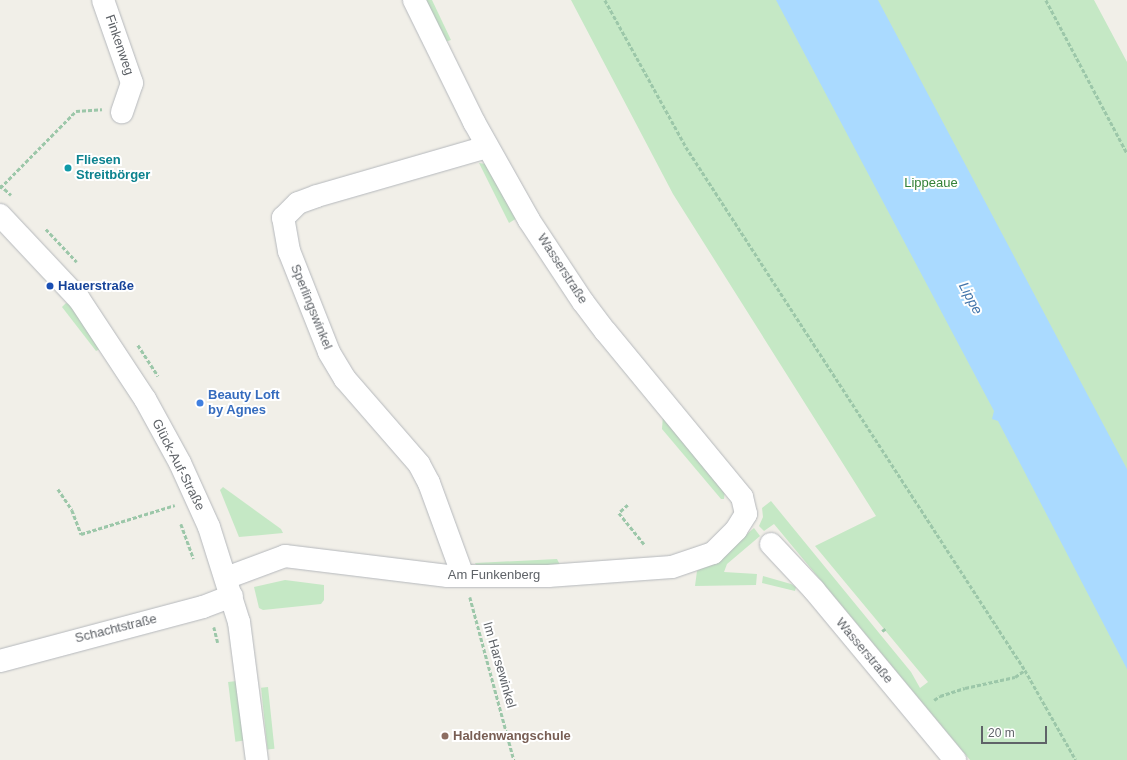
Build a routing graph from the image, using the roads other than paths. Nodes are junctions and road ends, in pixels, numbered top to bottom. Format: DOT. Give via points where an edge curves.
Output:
graph roads {
  1 [pos="103,0"];
  2 [pos="414,0"];
  3 [pos="122,112"];
  4 [pos="487,147"];
  5 [pos="4,227"];
  6 [pos="746,514"];
  7 [pos="771,544"];
  8 [pos="463,576"];
  9 [pos="229,587"];
  10 [pos="0,661"];
  11 [pos="257,760"];
  12 [pos="955,760"];
  1 -- 3 [label="street, Finkenweg" via="132,83"];
  2 -- 4 [label="street, Wasserstraße"];
  4 -- 6 [label="street, Wasserstraße" via="529,220 582,302 742,497"];
  4 -- 8 [label="street, Sperlingswinkel" via="317,196 298,203 283,218 289,251 329,352 345,379 419,464 429,483"];
  5 -- 9 [label="street, Glück-Auf-Straße" via="78,299 145,399 180,463 209,527"];
  6 -- 8 [label="street, Am Funkenberg" via="736,530 713,553 672,567 548,576"];
  7 -- 12 [label="street, Wasserstraße" via="814,590"];
  8 -- 9 [label="street, Am Funkenberg" via="356,566 285,556"];
  9 -- 10 [label="street, Schachtstraße" via="210,605"];
  9 -- 11 [label="street, Glück-Auf-Straße" via="239,622"];
}
